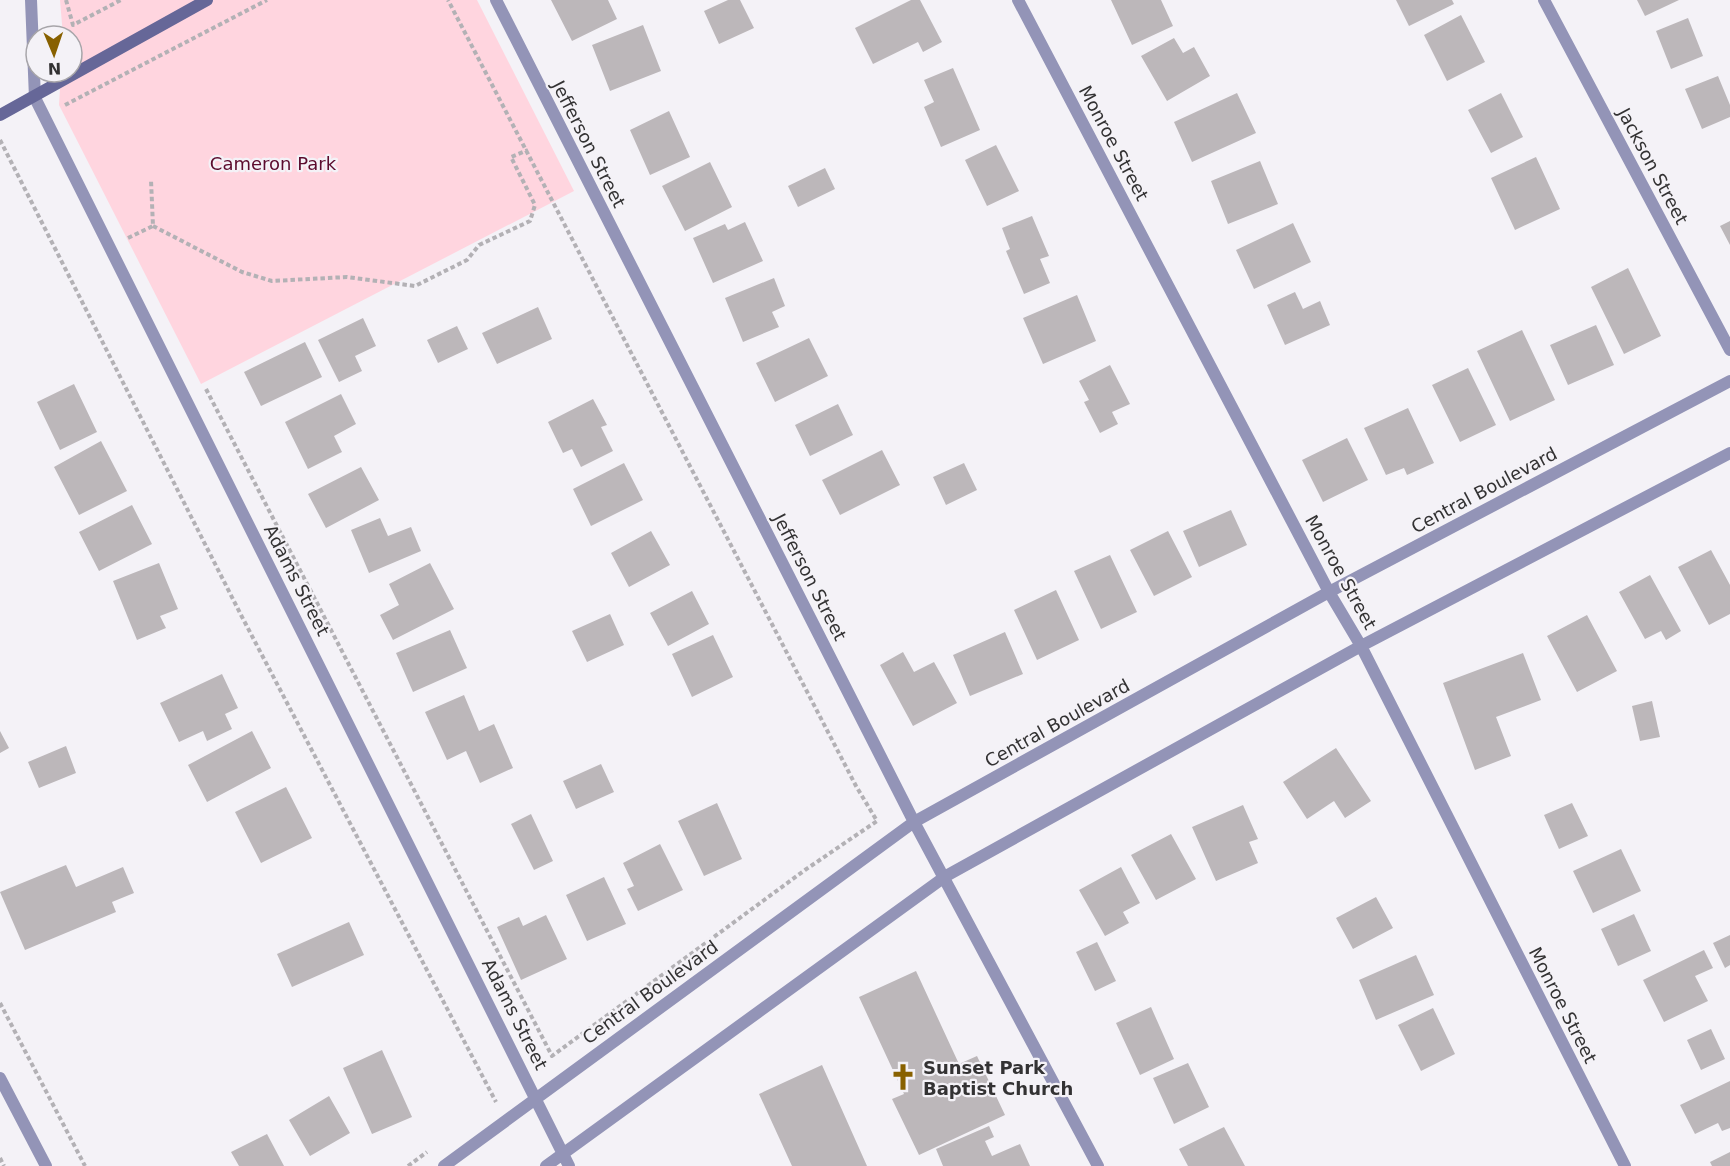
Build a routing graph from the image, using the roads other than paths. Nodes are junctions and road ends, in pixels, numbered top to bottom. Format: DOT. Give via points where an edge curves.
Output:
graph roads {
  1 [pos="31,0"];
  2 [pos="207,0"];
  3 [pos="496,0"];
  4 [pos="1018,0"];
  5 [pos="1544,0"];
  6 [pos="35,98"];
  7 [pos="0,115"];
  8 [pos="1730,350"];
  9 [pos="1730,381"];
  10 [pos="1730,453"];
  11 [pos="1329,592"];
  12 [pos="1361,646"];
  13 [pos="915,822"];
  14 [pos="946,876"];
  15 [pos="0,1078"];
  16 [pos="537,1097"];
  17 [pos="562,1154"];
  18 [pos="46,1166"];
  19 [pos="444,1166"];
  20 [pos="546,1166"];
  21 [pos="569,1166"];
  22 [pos="1098,1166"];
  23 [pos="1625,1166"];
  1 -- 6 [label="street, Adams Street"];
  2 -- 6 [label="street"];
  3 -- 13 [label="street, Jefferson Street"];
  4 -- 11 [label="street, Monroe Street"];
  5 -- 8 [label="street, Jackson Street"];
  6 -- 7 [label="street"];
  6 -- 16 [label="street, Adams Street"];
  9 -- 11 [label="street, Central Boulevard"];
  10 -- 12 [label="street"];
  11 -- 12 [label="street, Monroe Street"];
  11 -- 13 [label="street, Central Boulevard"];
  12 -- 14 [label="street"];
  12 -- 23 [label="street, Monroe Street"];
  13 -- 14 [label="street, Jefferson Street"];
  13 -- 16 [label="street, Central Boulevard"];
  14 -- 17 [label="street"];
  14 -- 22 [label="street, Jefferson Street"];
  15 -- 18 [label="street"];
  16 -- 17 [label="street, Adams Street"];
  16 -- 19 [label="street, Central Boulevard"];
  17 -- 20 [label="street"];
  17 -- 21 [label="street, Adams Street"];
}
